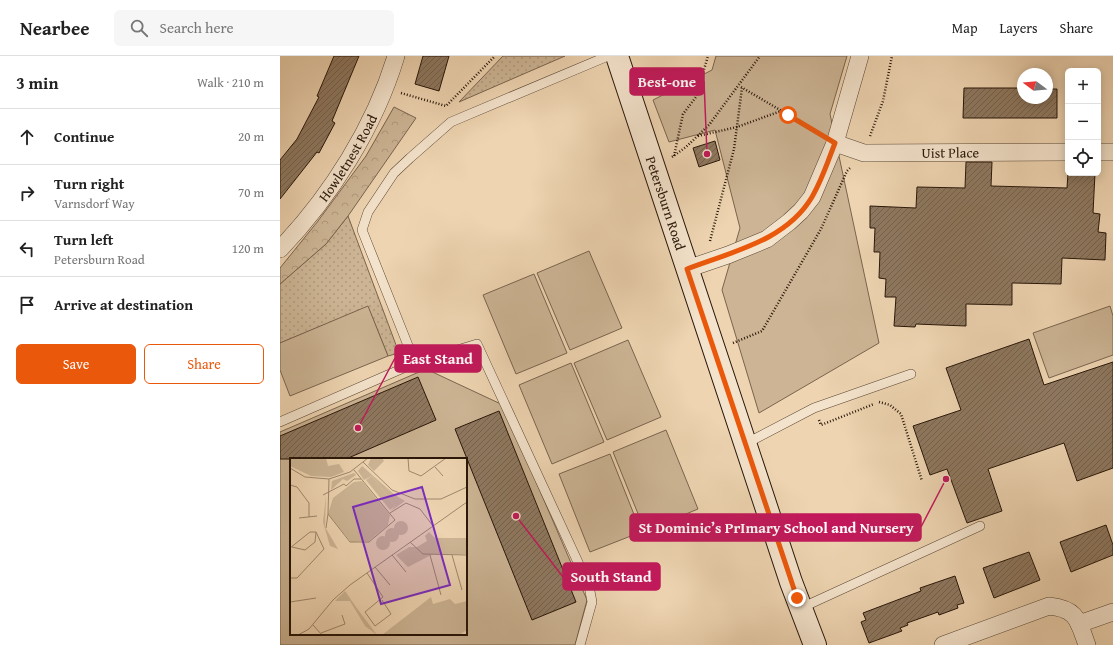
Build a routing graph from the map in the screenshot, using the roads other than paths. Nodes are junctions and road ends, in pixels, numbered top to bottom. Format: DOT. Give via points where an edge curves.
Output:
graph roads {
  1 [pos="396,56"];
  2 [pos="608,56"];
  3 [pos="617,56"];
  4 [pos="860,56"];
  5 [pos="835,143"];
  6 [pos="1065,152"];
  7 [pos="1101,152"];
  8 [pos="1113,152"];
  9 [pos="280,249"];
  10 [pos="687,269"];
  11 [pos="415,363"];
  12 [pos="911,374"];
  13 [pos="280,422"];
  14 [pos="745,444"];
  15 [pos="980,526"];
  16 [pos="801,608"];
  17 [pos="1113,612"];
  18 [pos="1079,624"];
  19 [pos="580,645"];
  20 [pos="815,645"];
  21 [pos="943,645"];
  22 [pos="1087,645"];
  1 -- 9 [label="street, Howletnest Road" via="386,88 360,140 327,193"];
  2 -- 11 [label="lane" via="451,122 394,174 368,212 362,230"];
  3 -- 10 [label="main road, Petersburn Road"];
  4 -- 5 [label="street"];
  5 -- 6 [label="street, Uist Place" via="864,153"];
  5 -- 10 [label="street" via="812,197 795,217 767,239"];
  7 -- 8 [label="street"];
  10 -- 14 [label="main road, Petersburn Road"];
  11 -- 13 [label="lane"];
  11 -- 19 [label="lane" via="477,344 589,586 592,602"];
  12 -- 14 [label="lane" via="814,408"];
  14 -- 16 [label="main road, Petersburn Road"];
  15 -- 16 [label="lane"];
  16 -- 20 [label="main road, Petersburn Road"];
  17 -- 18 [label="street"];
  18 -- 21 [label="street" via="1067,609 1049,606"];
  18 -- 22 [label="street"];
}
